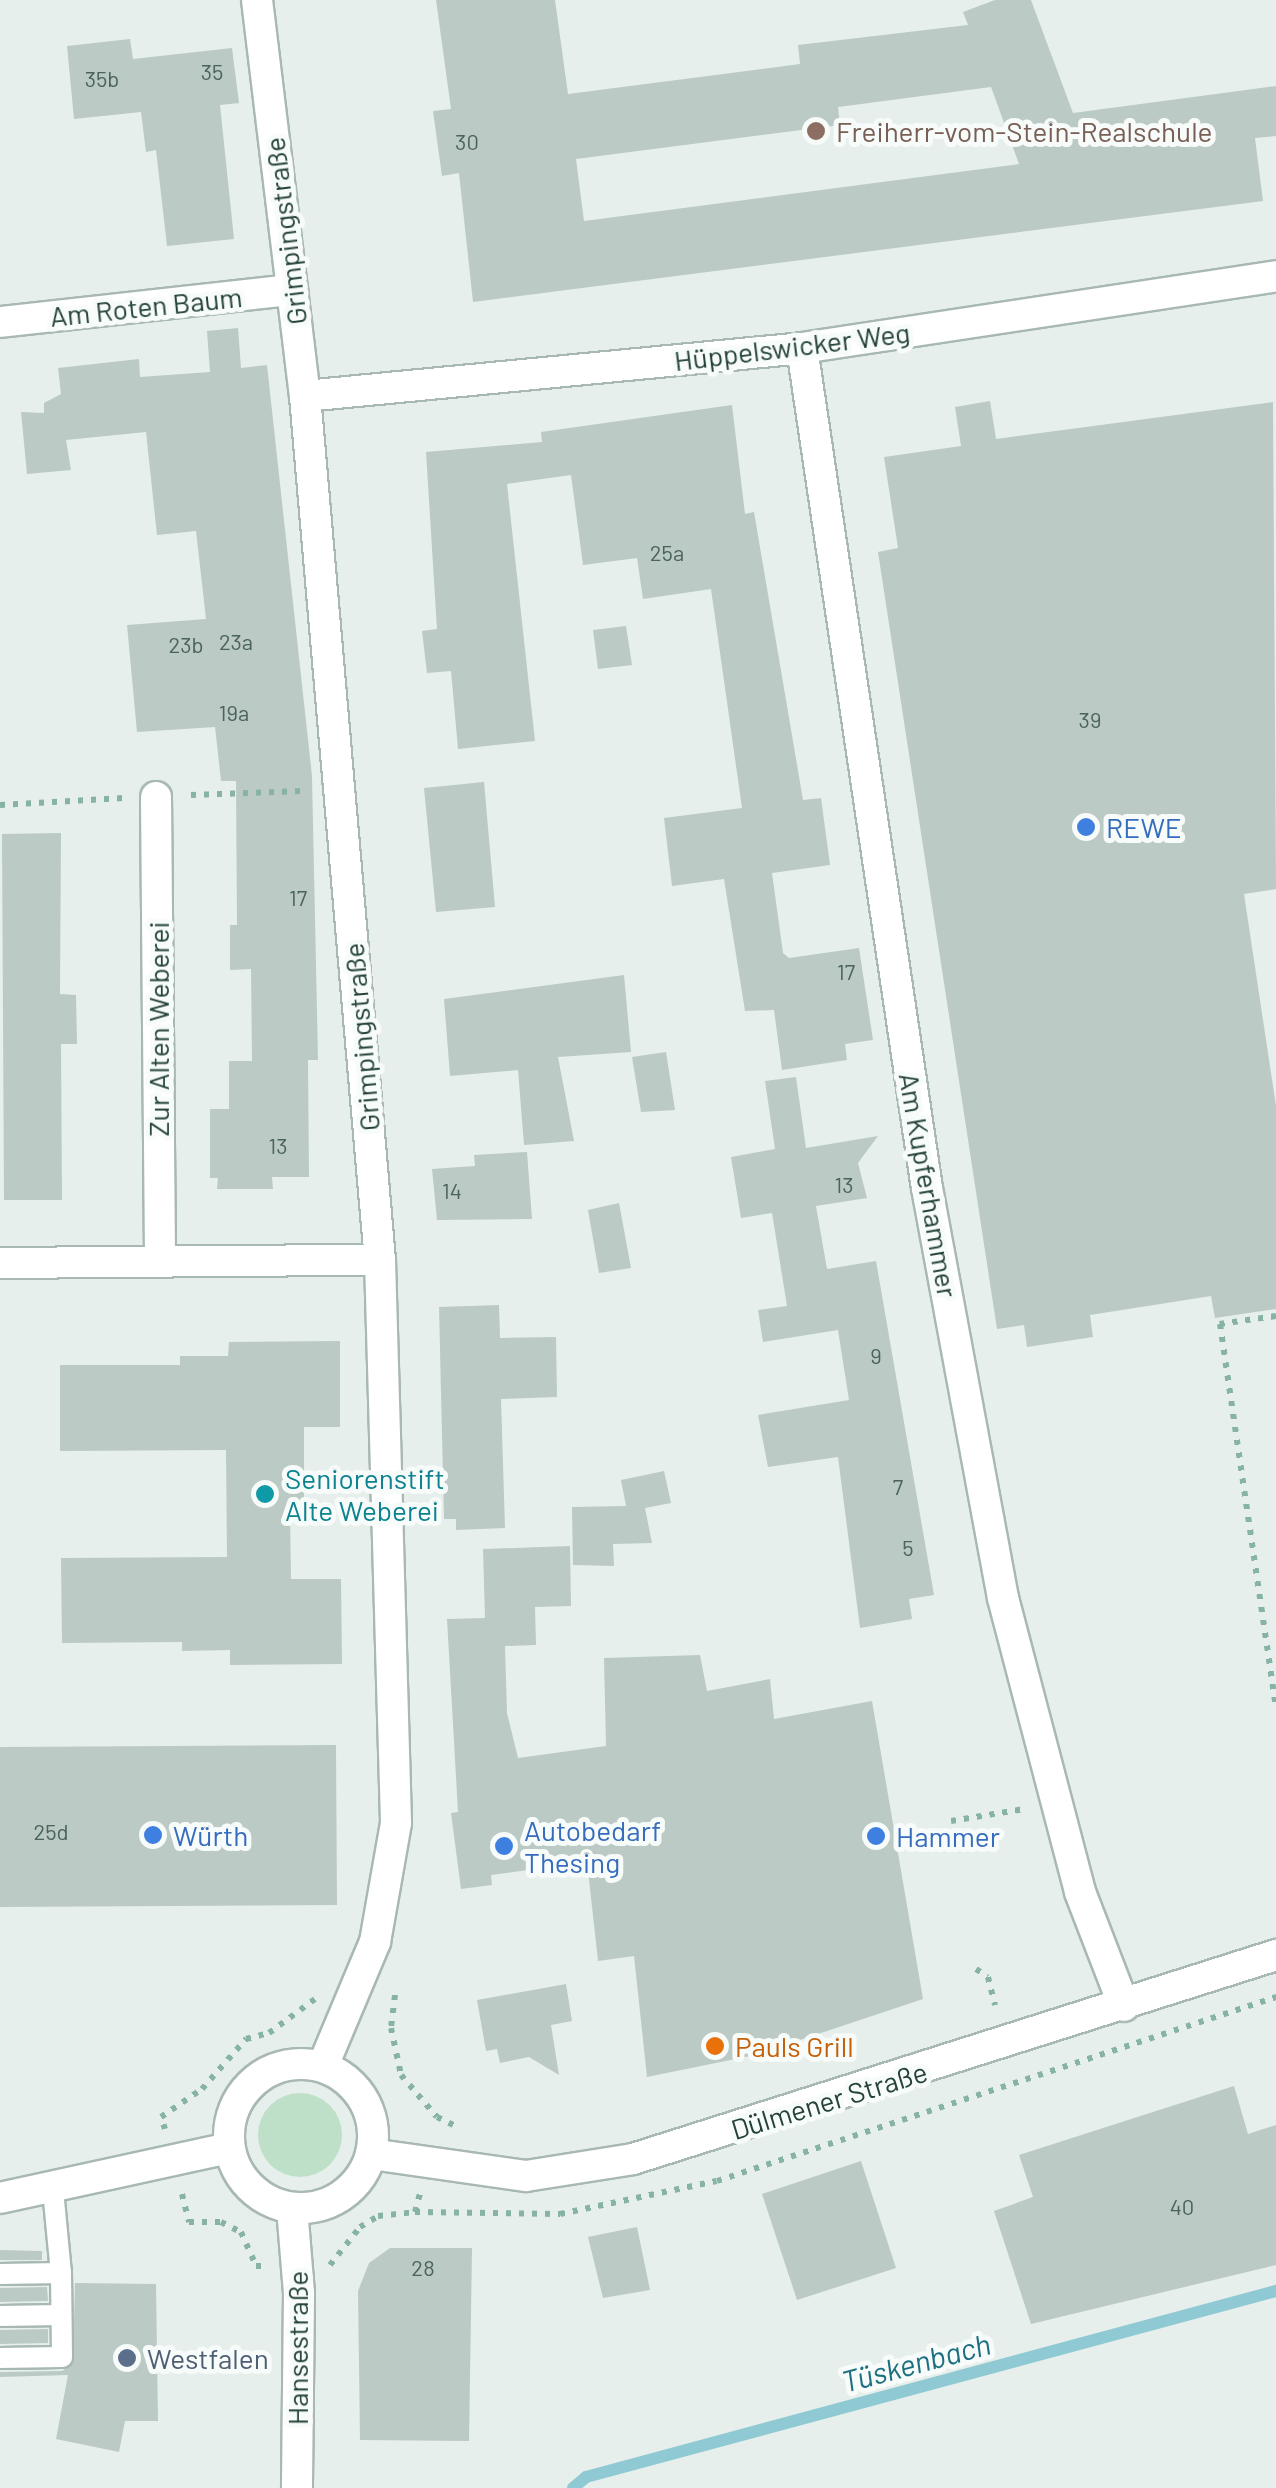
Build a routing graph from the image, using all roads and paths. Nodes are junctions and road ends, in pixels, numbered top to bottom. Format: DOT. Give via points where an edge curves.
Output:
graph roads {
  1 [pos="258,0"];
  2 [pos="1276,276"];
  3 [pos="292,290"];
  4 [pos="0,322"];
  5 [pos="802,348"];
  6 [pos="305,396"];
  7 [pos="156,797"];
  8 [pos="380,1260"];
  9 [pos="160,1262"];
  10 [pos="0,1263"];
  11 [pos="1276,1316"];
  12 [pos="1276,1707"];
  13 [pos="1056,1804"];
  14 [pos="951,1821"];
  15 [pos="1276,1955"];
  16 [pos="976,1969"];
  17 [pos="396,1988"];
  18 [pos="1012,2000"];
  19 [pos="995,2005"];
  20 [pos="1124,2006"];
  21 [pos="976,2010"];
  22 [pos="347,2012"];
  23 [pos="390,2028"];
  24 [pos="323,2066"];
  25 [pos="437,2117"];
  26 [pos="470,2132"];
  27 [pos="229,2148"];
  28 [pos="371,2154"];
  29 [pos="173,2159"];
  30 [pos="426,2162"];
  31 [pos="53,2190"];
  32 [pos="0,2198"];
  33 [pos="292,2208"];
  34 [pos="298,2266"];
  35 [pos="61,2273"];
  36 [pos="0,2274"];
  37 [pos="61,2315"];
  38 [pos="0,2316"];
  39 [pos="0,2358"];
  40 [pos="297,2488"];
  1 -- 3 [label="street, Grimpingstraße"];
  2 -- 5 [label="street, Hüppelswicker Weg"];
  3 -- 4 [label="street, Am Roten Baum"];
  3 -- 6 [label="street, Grimpingstraße"];
  5 -- 6 [label="street, Hüppelswicker Weg"];
  5 -- 13 [label="street, Am Kupferhammer" via="927,1188 1003,1598"];
  6 -- 8 [label="street, Grimpingstraße"];
  7 -- 9 [label="street, Zur Alten Weberei"];
  8 -- 9 [label="street"];
  8 -- 22 [label="street, Grimpingstraße" via="396,1823 387,1896"];
  9 -- 10 [label="street"];
  11 -- 12 [label="path" via="1220,1324"];
  13 -- 14 [label="path"];
  13 -- 20 [label="street, Am Kupferhammer" via="1080,1892"];
  15 -- 20 [label="street, Dülmener Straße"];
  16 -- 19 [label="path" via="988,1977"];
  17 -- 23 [label="path"];
  18 -- 19 [label="path"];
  19 -- 21 [label="path"];
  20 -- 30 [label="street, Dülmener Straße" via="633,2159 526,2176"];
  22 -- 23 [label="path"];
  22 -- 24 [label="street, Grimpingstraße"];
  22 -- 29 [label="path" via="310,1996 288,2021 246,2039 202,2088 162,2117"];
  23 -- 25 [label="path" via="401,2075"];
  24 -- 27 [label="street" via="274,2068 253,2080 238,2100"];
  24 -- 28 [label="street" via="347,2079 364,2100 373,2126"];
  25 -- 26 [label="path"];
  25 -- 30 [label="path"];
  27 -- 29 [label="street"];
  27 -- 33 [label="street" via="251,2188"];
  28 -- 30 [label="street, Dülmener Straße"];
  28 -- 33 [label="street" via="342,2196"];
  29 -- 31 [label="street"];
  29 -- 34 [label="path" via="189,2222 222,2222 241,2232 256,2266"];
  30 -- 34 [label="path" via="415,2212 378,2216 360,2227 333,2265"];
  31 -- 32 [label="street"];
  31 -- 35 [label="lane"];
  33 -- 34 [label="street, Hansestraße"];
  34 -- 40 [label="street, Hansestraße"];
  35 -- 36 [label="lane"];
  35 -- 37 [label="lane"];
  37 -- 38 [label="lane"];
  37 -- 39 [label="lane" via="62,2357"];
}
